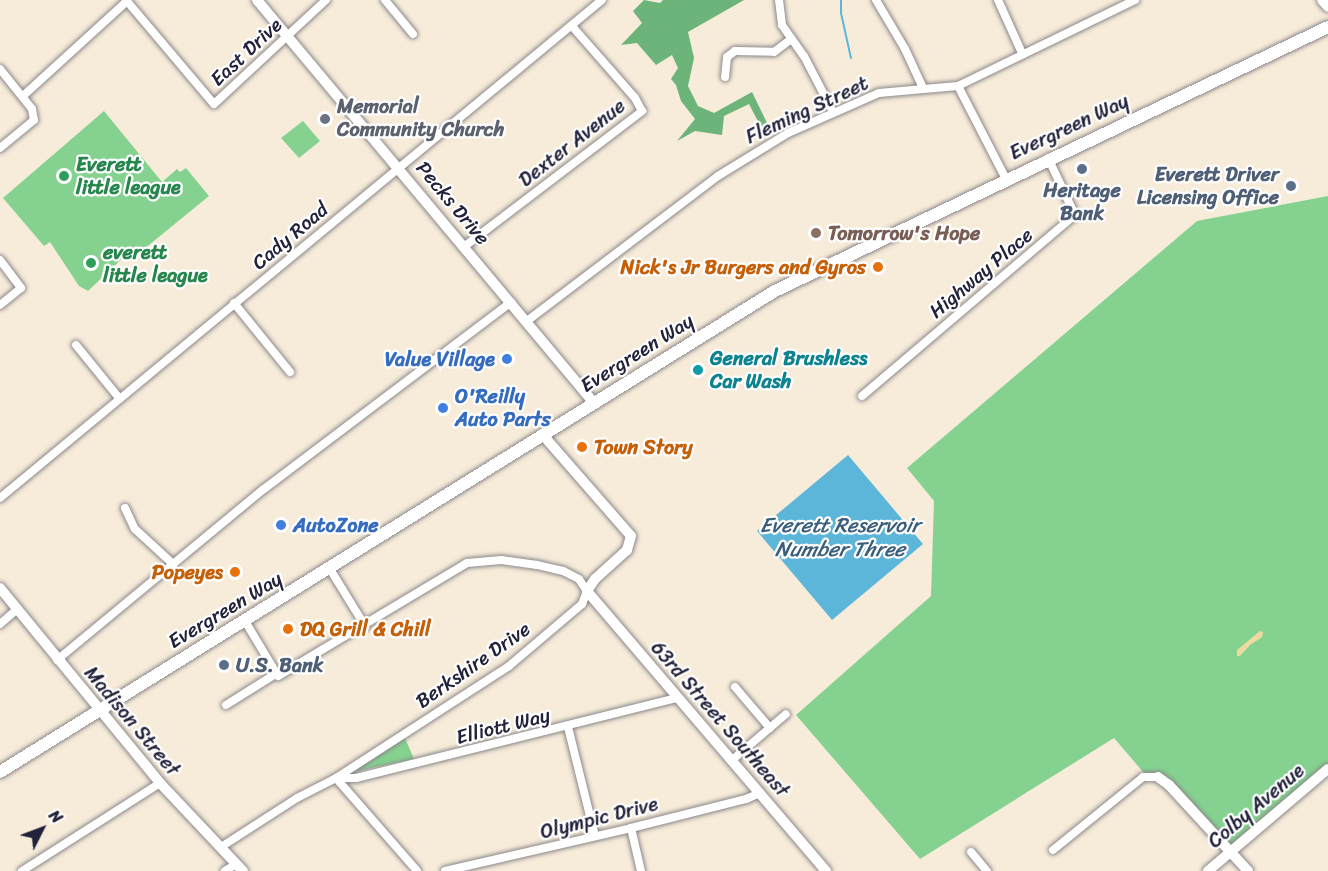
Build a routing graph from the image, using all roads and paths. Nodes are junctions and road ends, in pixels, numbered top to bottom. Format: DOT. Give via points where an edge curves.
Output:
graph roads {
  1 [pos="257,0"];
  2 [pos="326,0"];
  3 [pos="385,0"];
  4 [pos="602,0"];
  5 [pos="779,0"];
  6 [pos="876,0"];
  7 [pos="998,0"];
  8 [pos="1135,0"];
  9 [pos="1322,0"];
  10 [pos="126,1"];
  11 [pos="1328,7"];
  12 [pos="572,26"];
  13 [pos="1328,27"];
  14 [pos="413,34"];
  15 [pos="288,36"];
  16 [pos="791,39"];
  17 [pos="1022,53"];
  18 [pos="0,69"];
  19 [pos="724,77"];
  20 [pos="958,86"];
  21 [pos="923,88"];
  22 [pos="23,96"];
  23 [pos="833,112"];
  24 [pos="0,148"];
  25 [pos="1048,158"];
  26 [pos="399,166"];
  27 [pos="1006,179"];
  28 [pos="465,246"];
  29 [pos="0,260"];
  30 [pos="511,302"];
  31 [pos="234,303"];
  32 [pos="0,305"];
  33 [pos="527,321"];
  34 [pos="76,345"];
  35 [pos="290,372"];
  36 [pos="862,396"];
  37 [pos="119,398"];
  38 [pos="594,403"];
  39 [pos="542,434"];
  40 [pos="0,498"];
  41 [pos="125,508"];
  42 [pos="173,564"];
  43 [pos="330,569"];
  44 [pos="0,588"];
  45 [pos="587,591"];
  46 [pos="17,609"];
  47 [pos="245,621"];
  48 [pos="0,624"];
  49 [pos="364,627"];
  50 [pos="57,660"];
  51 [pos="276,673"];
  52 [pos="735,687"];
  53 [pos="678,698"];
  54 [pos="226,705"];
  55 [pos="98,711"];
  56 [pos="786,714"];
  57 [pos="568,727"];
  58 [pos="770,728"];
  59 [pos="732,761"];
  60 [pos="1328,769"];
  61 [pos="0,772"];
  62 [pos="1158,777"];
  63 [pos="336,778"];
  64 [pos="160,783"];
  65 [pos="760,793"];
  66 [pos="630,828"];
  67 [pos="595,836"];
  68 [pos="221,847"];
  69 [pos="1053,850"];
  70 [pos="971,852"];
  71 [pos="1231,852"];
  72 [pos="240,867"];
  73 [pos="22,871"];
  74 [pos="225,871"];
  75 [pos="417,871"];
  76 [pos="445,871"];
  77 [pos="641,871"];
  78 [pos="826,871"];
  79 [pos="987,871"];
  80 [pos="1208,871"];
  81 [pos="1248,871"];
  1 -- 15 [label="street, Pecks Drive"];
  2 -- 15 [label="street, East Drive"];
  3 -- 14 [label="street"];
  4 -- 12 [label="street, Cady Road"];
  5 -- 16 [label="street" via="782,25"];
  6 -- 21 [label="street"];
  7 -- 17 [label="street"];
  8 -- 17 [label="street, Fleming Street"];
  9 -- 11 [label="street"];
  10 -- 15 [label="street, East Drive" via="214,104"];
  10 -- 22 [label="street"];
  12 -- 26 [label="street, Cady Road"];
  12 -- 28 [label="street, Dexter Avenue" via="642,111"];
  13 -- 25 [label="main road, Evergreen Way"];
  15 -- 26 [label="street, Pecks Drive"];
  16 -- 19 [label="street" via="774,52 735,51 727,57"];
  16 -- 23 [label="street"];
  17 -- 20 [label="street, Fleming Street"];
  18 -- 22 [label="street"];
  20 -- 21 [label="street, Fleming Street"];
  20 -- 27 [label="street"];
  21 -- 23 [label="street, Fleming Street" via="879,93"];
  22 -- 24 [label="street" via="34,120"];
  23 -- 33 [label="street, Fleming Street" via="753,153 718,176"];
  25 -- 27 [label="main road, Evergreen Way"];
  25 -- 36 [label="street, Highway Place" via="1075,215"];
  26 -- 28 [label="street, Pecks Drive"];
  26 -- 31 [label="street, Cady Road"];
  27 -- 38 [label="main road, Evergreen Way" via="775,291"];
  28 -- 30 [label="street, Pecks Drive"];
  29 -- 32 [label="street" via="21,288"];
  30 -- 33 [label="street, Pecks Drive"];
  30 -- 42 [label="street" via="265,488"];
  31 -- 35 [label="street"];
  31 -- 37 [label="street, Cady Road"];
  33 -- 38 [label="street, Pecks Drive"];
  34 -- 37 [label="street"];
  37 -- 40 [label="street, Cady Road"];
  38 -- 39 [label="main road, Evergreen Way"];
  39 -- 43 [label="main road, Evergreen Way"];
  39 -- 45 [label="street, Berkshire Drive" via="631,536 627,550"];
  41 -- 42 [label="street" via="135,529"];
  42 -- 50 [label="street"];
  43 -- 47 [label="main road, Evergreen Way"];
  43 -- 49 [label="street"];
  44 -- 46 [label="street, Madison Street"];
  45 -- 49 [label="street" via="579,579 563,571 480,560 467,563"];
  45 -- 53 [label="street, 63rd Street Southeast"];
  45 -- 63 [label="street, Berkshire Drive" via="582,604 509,666"];
  46 -- 48 [label="street"];
  46 -- 50 [label="street, Madison Street"];
  47 -- 51 [label="street"];
  47 -- 55 [label="main road, Evergreen Way"];
  49 -- 51 [label="street" via="278,676"];
  50 -- 55 [label="street, Madison Street"];
  51 -- 54 [label="street"];
  52 -- 58 [label="street"];
  53 -- 57 [label="street, Elliott Way"];
  53 -- 59 [label="street, 63rd Street Southeast"];
  55 -- 61 [label="main road, Evergreen Way"];
  55 -- 64 [label="street, Madison Street"];
  56 -- 58 [label="street"];
  57 -- 63 [label="street, Elliott Way" via="356,778"];
  57 -- 67 [label="street"];
  58 -- 59 [label="street"];
  59 -- 65 [label="street, 63rd Street Southeast"];
  60 -- 71 [label="street, Colby Avenue"];
  62 -- 69 [label="street" via="1143,777"];
  62 -- 71 [label="street" via="1169,784"];
  63 -- 68 [label="street, Berkshire Drive"];
  63 -- 75 [label="street"];
  64 -- 68 [label="street, Madison Street"];
  64 -- 73 [label="street"];
  65 -- 66 [label="street, Olympic Drive"];
  65 -- 78 [label="street, 63rd Street Southeast"];
  66 -- 67 [label="street, Olympic Drive"];
  66 -- 77 [label="street"];
  67 -- 76 [label="street, Olympic Drive"];
  68 -- 72 [label="street, Madison Street"];
  70 -- 79 [label="street"];
  71 -- 80 [label="street, Colby Avenue"];
  71 -- 81 [label="street"];
  72 -- 74 [label="street"];
}
